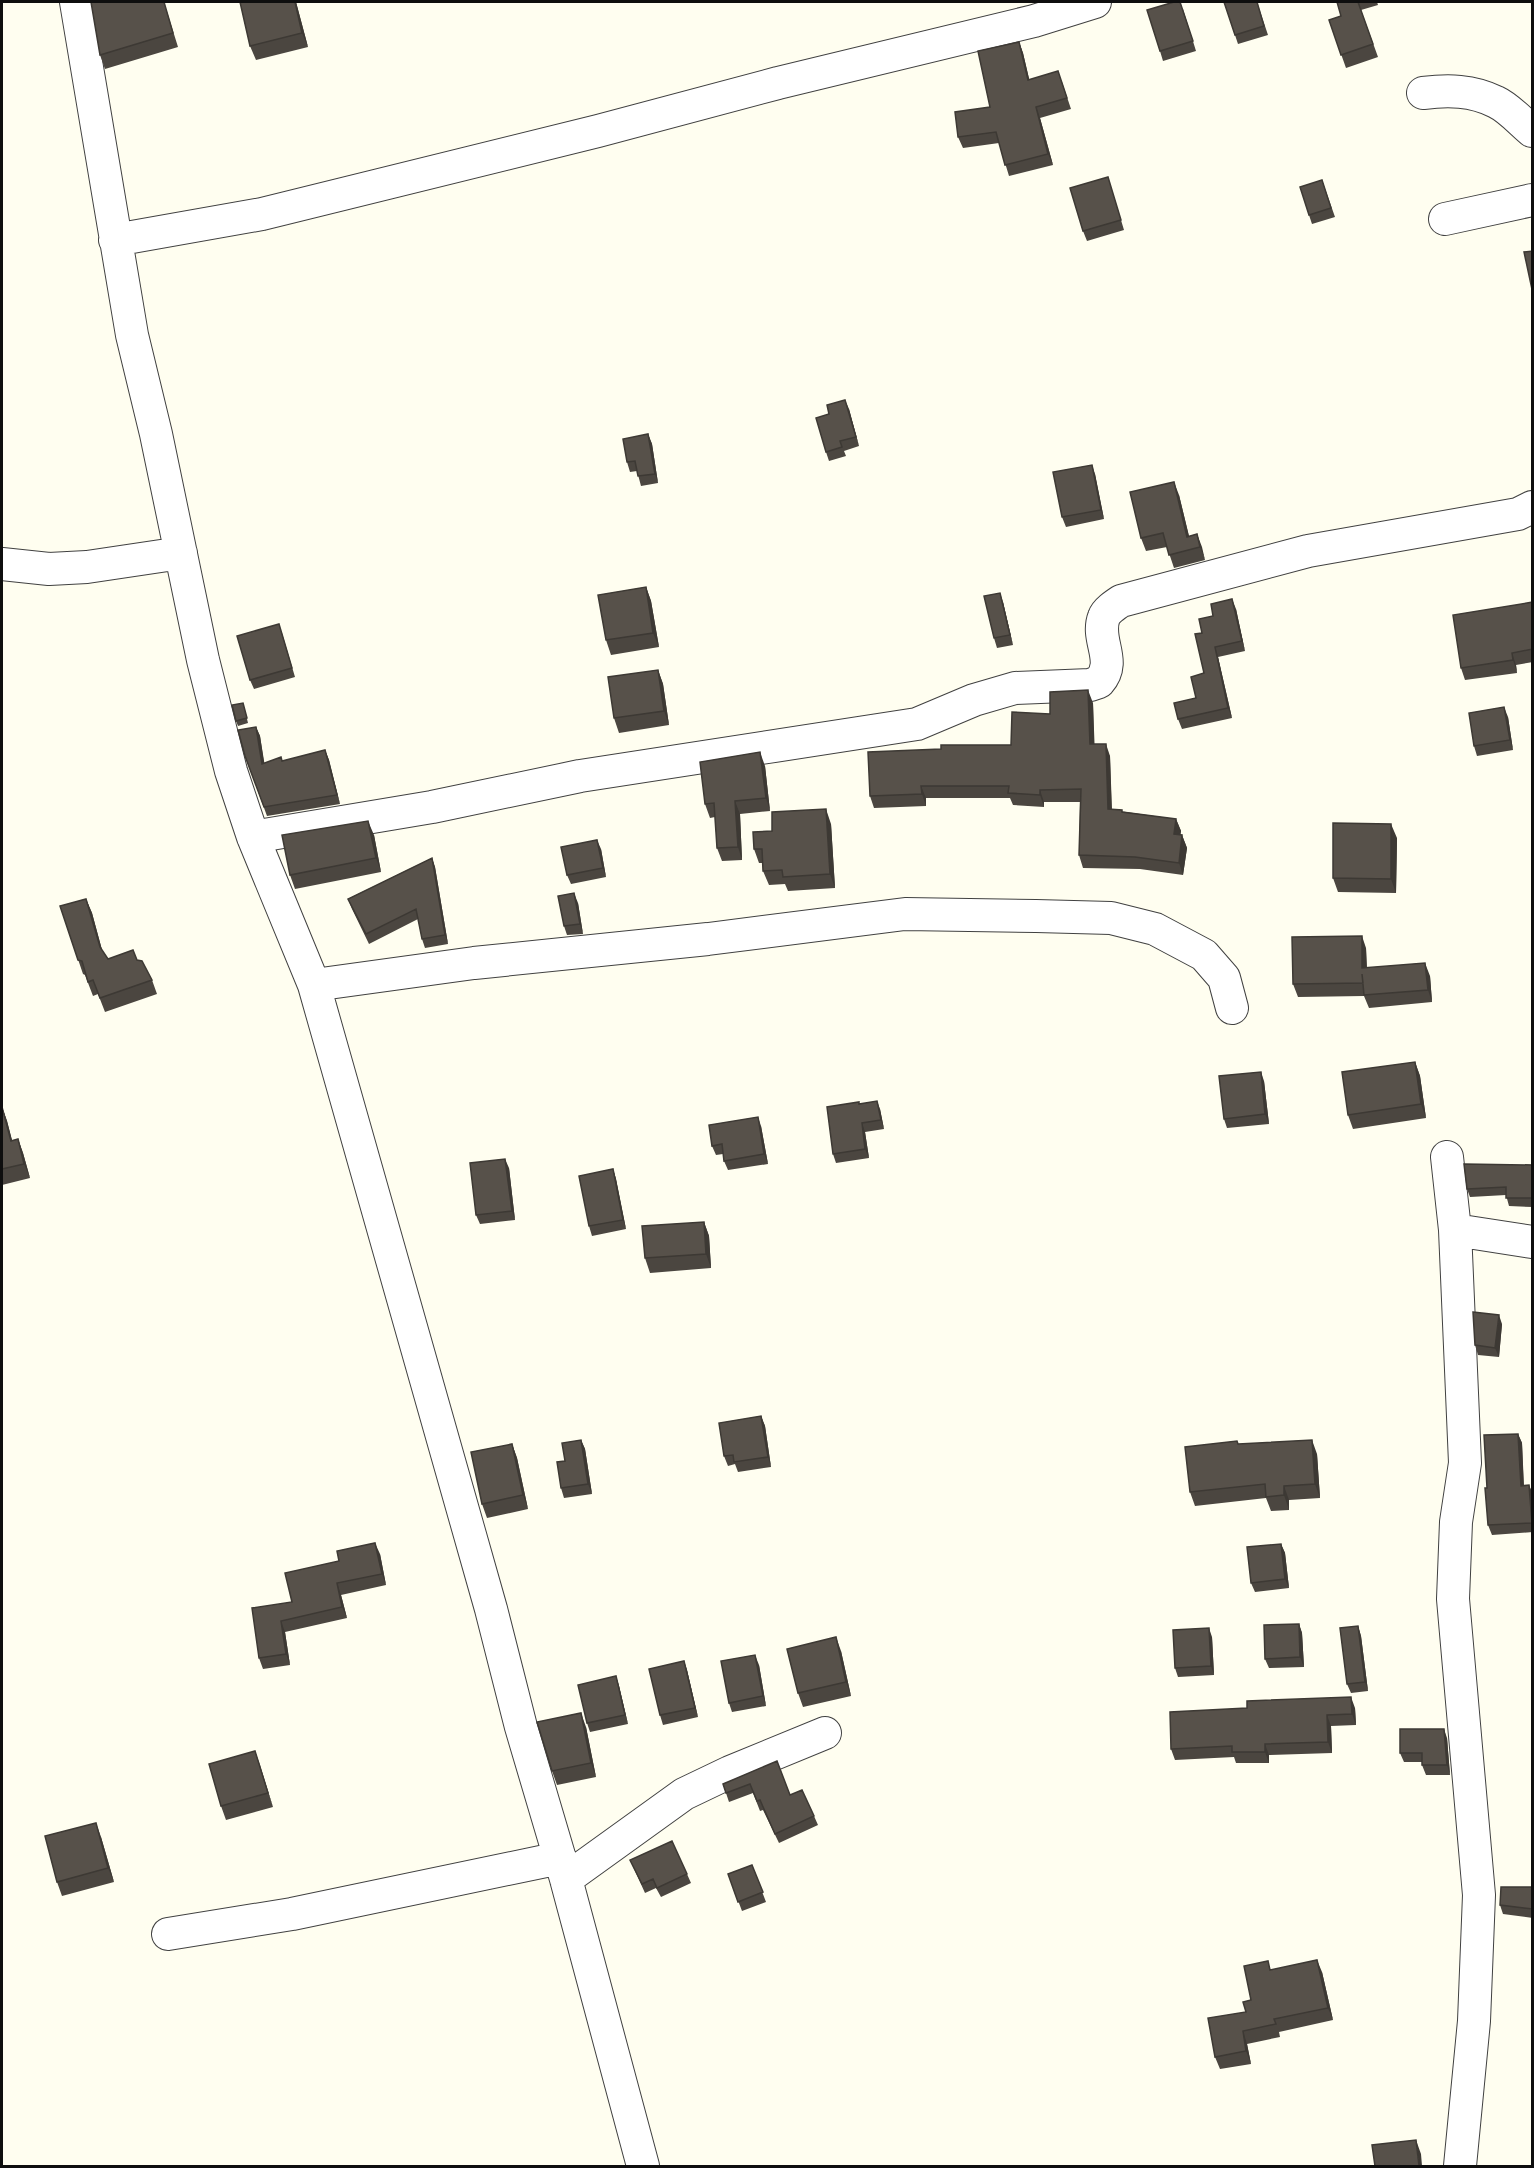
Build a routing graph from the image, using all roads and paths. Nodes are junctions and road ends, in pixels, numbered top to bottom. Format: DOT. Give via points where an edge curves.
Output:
graph roads {
  1 [pos="76,2"];
  2 [pos="1095,2"];
  3 [pos="1422,93"];
  4 [pos="1533,131"];
  5 [pos="1533,200"];
  6 [pos="1445,219"];
  7 [pos="115,240"];
  8 [pos="1533,507"];
  9 [pos="181,553"];
  10 [pos="2,564"];
  11 [pos="253,837"];
  12 [pos="314,985"];
  13 [pos="1232,1008"];
  14 [pos="1447,1156"];
  15 [pos="1455,1230"];
  16 [pos="1533,1242"];
  17 [pos="825,1733"];
  18 [pos="563,1869"];
  19 [pos="168,1934"];
  20 [pos="643,2166"];
  21 [pos="1460,2166"];
  1 -- 7 [label="street"];
  2 -- 7 [label="street" via="1034,21 262,214"];
  3 -- 4 [label="street" via="1469,92 1497,102"];
  5 -- 6 [label="street"];
  7 -- 9 [label="street"];
  8 -- 11 [label="street" via="1518,514 1308,551 1121,601 1104,615 1101,629 1107,669 1099,682 1090,685 1015,688 917,724 580,776 432,807"];
  9 -- 10 [label="street" via="87,567 50,569"];
  9 -- 11 [label="street" via="231,771"];
  11 -- 12 [label="street"];
  12 -- 13 [label="street" via="905,914 1036,915 1111,918 1155,929 1204,955 1224,978"];
  12 -- 18 [label="street"];
  14 -- 15 [label="street"];
  15 -- 16 [label="street"];
  15 -- 21 [label="street" via="1465,1463 1456,1522 1453,1599 1479,1894 1474,2020"];
  17 -- 18 [label="street" via="684,1794"];
  18 -- 19 [label="street"];
  18 -- 20 [label="street"];
}
